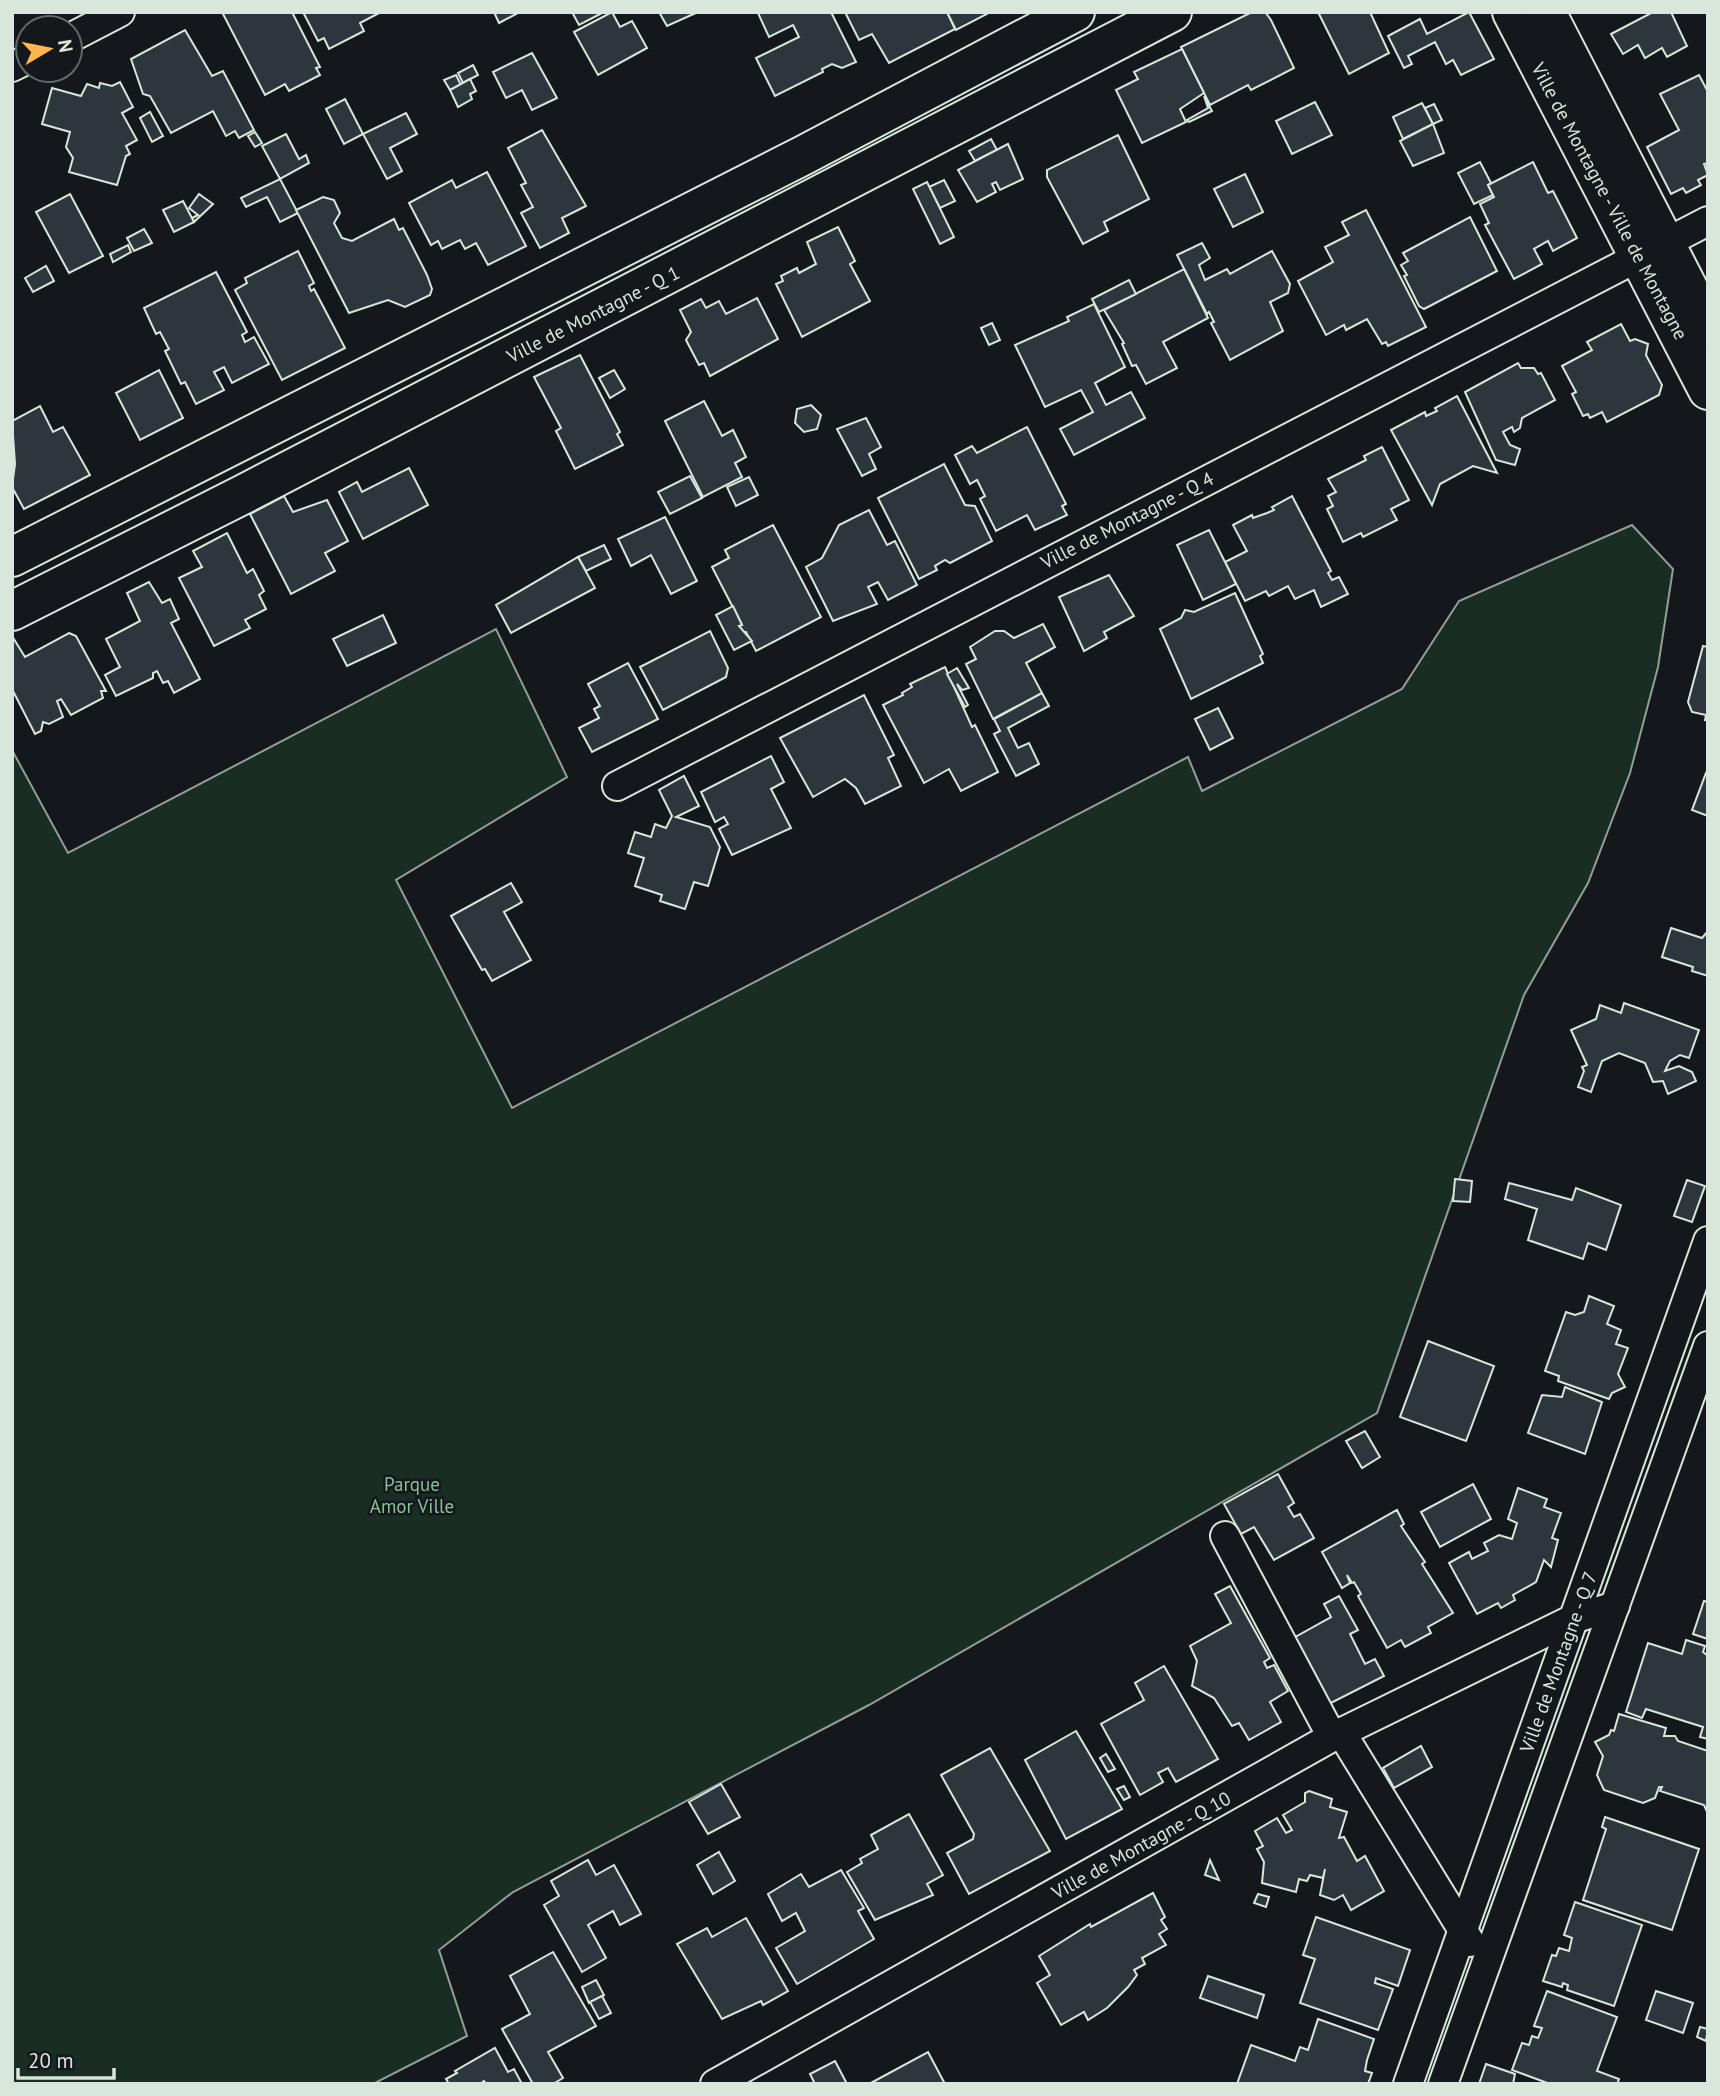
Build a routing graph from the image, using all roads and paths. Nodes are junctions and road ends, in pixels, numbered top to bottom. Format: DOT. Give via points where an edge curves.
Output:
graph roads {
  1 [pos="120,12"];
  2 [pos="1075,12"];
  3 [pos="1172,12"];
  4 [pos="1512,12"];
  5 [pos="1546,12"];
  6 [pos="84,31"];
  7 [pos="968,67"];
  8 [pos="990,108"];
  9 [pos="1708,221"];
  10 [pos="1652,250"];
  11 [pos="1708,327"];
  12 [pos="1708,390"];
  13 [pos="223,450"];
  14 [pos="242,495"];
  15 [pos="12,557"];
  16 [pos="12,611"];
  17 [pos="617,786"];
  18 [pos="1708,1241"];
  19 [pos="1708,1346"];
  20 [pos="1225,1536"];
  21 [pos="1615,1606"];
  22 [pos="1573,1619"];
  23 [pos="1336,1735"];
  24 [pos="1462,1932"];
  25 [pos="1486,1964"];
  26 [pos="715,2084"];
  27 [pos="1408,2084"];
  28 [pos="1443,2084"];
  1 -- 6 [label="street"];
  2 -- 7 [label="street"];
  3 -- 8 [label="street, Ville de Montagne - Q 1"];
  4 -- 10 [label="street, Ville de Montagne - Ville de Montagne"];
  5 -- 10 [label="street, Ville de Montagne - Ville de Montagne"];
  7 -- 8 [label="street"];
  7 -- 13 [label="street"];
  8 -- 14 [label="street, Ville de Montagne - Q 1"];
  9 -- 10 [label="street, Ville de Montagne - Q 4"];
  10 -- 11 [label="street, Ville de Montagne - Ville de Montagne"];
  10 -- 12 [label="street, Ville de Montagne - Ville de Montagne"];
  10 -- 17 [label="street, Ville de Montagne - Q 4"];
  13 -- 14 [label="street"];
  13 -- 15 [label="street"];
  14 -- 16 [label="street, Ville de Montagne - Q 1"];
  18 -- 22 [label="street, Ville de Montagne - Q 7"];
  19 -- 21 [label="street, Ville de Montagne - Q 7"];
  20 -- 23 [label="street"];
  21 -- 22 [label="street, Ville de Montagne - Q 10"];
  21 -- 25 [label="street, Ville de Montagne - Q 7"];
  22 -- 23 [label="street, Ville de Montagne - Q 10"];
  22 -- 24 [label="street, Ville de Montagne - Q 7"];
  23 -- 24 [label="street"];
  23 -- 26 [label="street, Ville de Montagne - Q 10"];
  24 -- 25 [label="street"];
  24 -- 27 [label="street, Ville de Montagne - Q 7"];
  25 -- 28 [label="street, Ville de Montagne - Q 7"];
}
